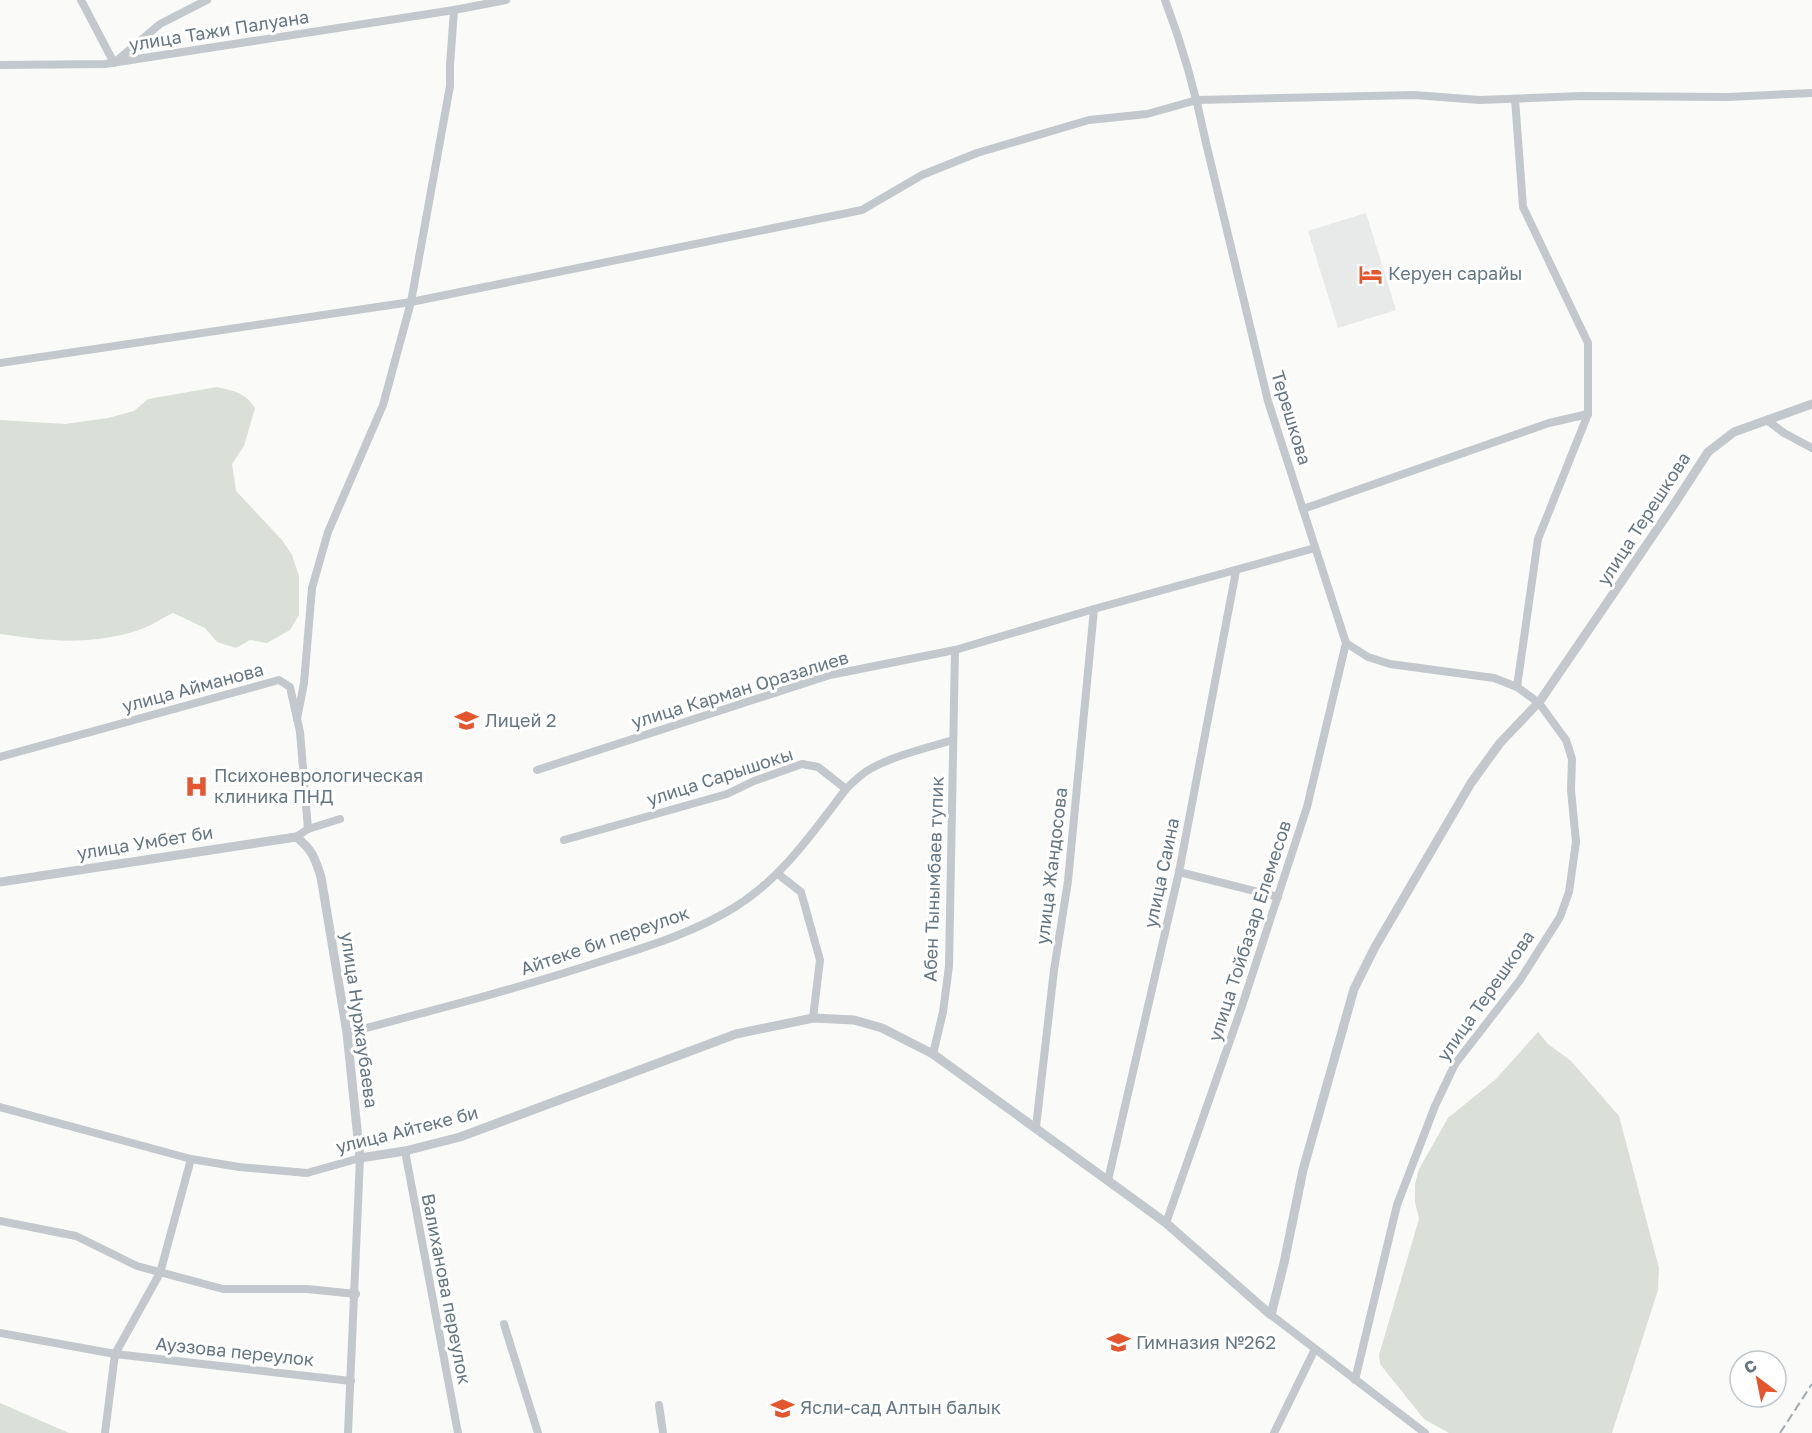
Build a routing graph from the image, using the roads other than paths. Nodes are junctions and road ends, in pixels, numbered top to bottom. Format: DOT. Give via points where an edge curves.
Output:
graph roads {
  1 [pos="81,0"];
  2 [pos="207,0"];
  3 [pos="506,0"];
  4 [pos="1165,0"];
  5 [pos="454,10"];
  6 [pos="114,63"];
  7 [pos="0,65"];
  8 [pos="1812,93"];
  9 [pos="1515,99"];
  10 [pos="1197,100"];
  11 [pos="411,302"];
  12 [pos="0,363"];
  13 [pos="1812,404"];
  14 [pos="1588,414"];
  15 [pos="1768,421"];
  16 [pos="1812,448"];
  17 [pos="1303,509"];
  18 [pos="1315,548"];
  19 [pos="1236,571"];
  20 [pos="1094,609"];
  21 [pos="1346,643"];
  22 [pos="954,650"];
  23 [pos="1517,687"];
  24 [pos="1539,703"];
  25 [pos="297,719"];
  26 [pos="953,740"];
  27 [pos="0,757"];
  28 [pos="537,770"];
  29 [pos="846,789"];
  30 [pos="340,819"];
  31 [pos="308,829"];
  32 [pos="296,837"];
  33 [pos="564,840"];
  34 [pos="1179,872"];
  35 [pos="778,874"];
  36 [pos="0,882"];
  37 [pos="1278,897"];
  38 [pos="813,1018"];
  39 [pos="347,1033"];
  40 [pos="933,1054"];
  41 [pos="0,1107"];
  42 [pos="1036,1127"];
  43 [pos="405,1150"];
  44 [pos="360,1158"];
  45 [pos="191,1159"];
  46 [pos="1108,1180"];
  47 [pos="0,1221"];
  48 [pos="1166,1223"];
  49 [pos="160,1273"];
  50 [pos="356,1294"];
  51 [pos="1271,1315"];
  52 [pos="504,1324"];
  53 [pos="0,1333"];
  54 [pos="1315,1350"];
  55 [pos="115,1354"];
  56 [pos="1355,1380"];
  57 [pos="351,1381"];
  58 [pos="659,1405"];
  59 [pos="105,1433"];
  60 [pos="348,1433"];
  61 [pos="458,1433"];
  62 [pos="538,1433"];
  63 [pos="663,1433"];
  64 [pos="1274,1433"];
  65 [pos="1425,1433"];
  1 -- 6 [label="street"];
  2 -- 6 [label="street, улица Тажи Палуана" via="160,24"];
  3 -- 5 [label="street, улица Тажи Палуана"];
  4 -- 10 [label="street, Терешкова"];
  5 -- 6 [label="street, улица Тажи Палуана"];
  5 -- 11 [label="street" via="450,86"];
  6 -- 7 [label="street, улица Тажи Палуана"];
  8 -- 9 [label="street"];
  9 -- 10 [label="street" via="1414,94"];
  9 -- 14 [label="street" via="1523,207 1587,343"];
  10 -- 11 [label="street" via="1148,114 1089,120 977,153 921,175 862,210"];
  10 -- 17 [label="street, Терешкова" via="1268,401"];
  11 -- 12 [label="street"];
  11 -- 25 [label="street" via="383,405 328,532 312,588"];
  13 -- 15 [label="street, улица Терешкова"];
  14 -- 17 [label="street" via="1549,423"];
  14 -- 23 [label="street" via="1538,539"];
  15 -- 16 [label="street"];
  15 -- 24 [label="street, улица Терешкова" via="1734,432 1708,452"];
  17 -- 18 [label="street, Терешкова"];
  18 -- 19 [label="street, улица Карман Оразалиев"];
  18 -- 21 [label="street, Терешкова"];
  19 -- 20 [label="street, улица Карман Оразалиев"];
  19 -- 34 [label="street, улица Саина"];
  20 -- 22 [label="street, улица Карман Оразалиев"];
  20 -- 42 [label="street, улица Жандосова" via="1068,882"];
  21 -- 23 [label="street" via="1368,657 1390,664 1494,678"];
  21 -- 37 [label="street, улица Тойбазар Елемесов" via="1307,807"];
  22 -- 26 [label="street, Абен Тынымбаев тупик"];
  22 -- 28 [label="street, улица Карман Оразалиев" via="830,675"];
  23 -- 24 [label="street"];
  24 -- 51 [label="street, улица Терешкова" via="1500,743 1471,783 1354,989 1303,1170"];
  24 -- 56 [label="street, улица Терешкова" via="1566,740 1572,759 1576,842 1569,892 1560,917 1520,980 1455,1064 1435,1106 1397,1205"];
  25 -- 27 [label="street, улица Айманова" via="290,687 279,680"];
  25 -- 31 [label="street, улица Айманова"];
  26 -- 29 [label="street, Айтеке би переулок" via="871,768"];
  26 -- 40 [label="street, Абен Тынымбаев тупик" via="949,966"];
  29 -- 33 [label="street, улица Сарышокы" via="818,767 802,764 727,794"];
  29 -- 35 [label="street, Айтеке би переулок"];
  30 -- 31 [label="street"];
  31 -- 32 [label="street"];
  32 -- 36 [label="street, улица Умбет би"];
  32 -- 39 [label="street, улица Нуржаубаева" via="315,857 321,877"];
  34 -- 37 [label="street"];
  34 -- 46 [label="street, улица Саина"];
  35 -- 38 [label="street" via="801,892 820,960"];
  35 -- 39 [label="street, Айтеке би переулок" via="735,907 653,945"];
  37 -- 48 [label="street, улица Тойбазар Елемесов"];
  38 -- 40 [label="street, улица Айтеке би" via="854,1020 882,1028"];
  38 -- 43 [label="street, улица Айтеке би" via="736,1034 459,1137"];
  39 -- 44 [label="street, улица Нуржаубаева"];
  40 -- 42 [label="street, улица Айтеке би"];
  41 -- 45 [label="street, улица Айтеке би"];
  42 -- 46 [label="street, улица Айтеке би"];
  43 -- 44 [label="street, улица Айтеке би"];
  43 -- 61 [label="street, Валиханова переулок"];
  44 -- 45 [label="street, улица Айтеке би" via="307,1173"];
  44 -- 50 [label="street, улица Нуржаубаева"];
  45 -- 49 [label="street"];
  46 -- 48 [label="street, улица Айтеке би"];
  47 -- 49 [label="street" via="76,1236"];
  48 -- 51 [label="street, улица Айтеке би"];
  49 -- 50 [label="street" via="223,1289 307,1289"];
  49 -- 55 [label="street"];
  50 -- 57 [label="street, улица Нуржаубаева"];
  51 -- 54 [label="street"];
  52 -- 62 [label="street"];
  53 -- 55 [label="street, Ауэзова переулок"];
  54 -- 56 [label="street"];
  54 -- 64 [label="street"];
  55 -- 57 [label="street, Ауэзова переулок"];
  55 -- 59 [label="street"];
  56 -- 65 [label="street"];
  57 -- 60 [label="street, улица Нуржаубаева"];
  58 -- 63 [label="street"];
}
